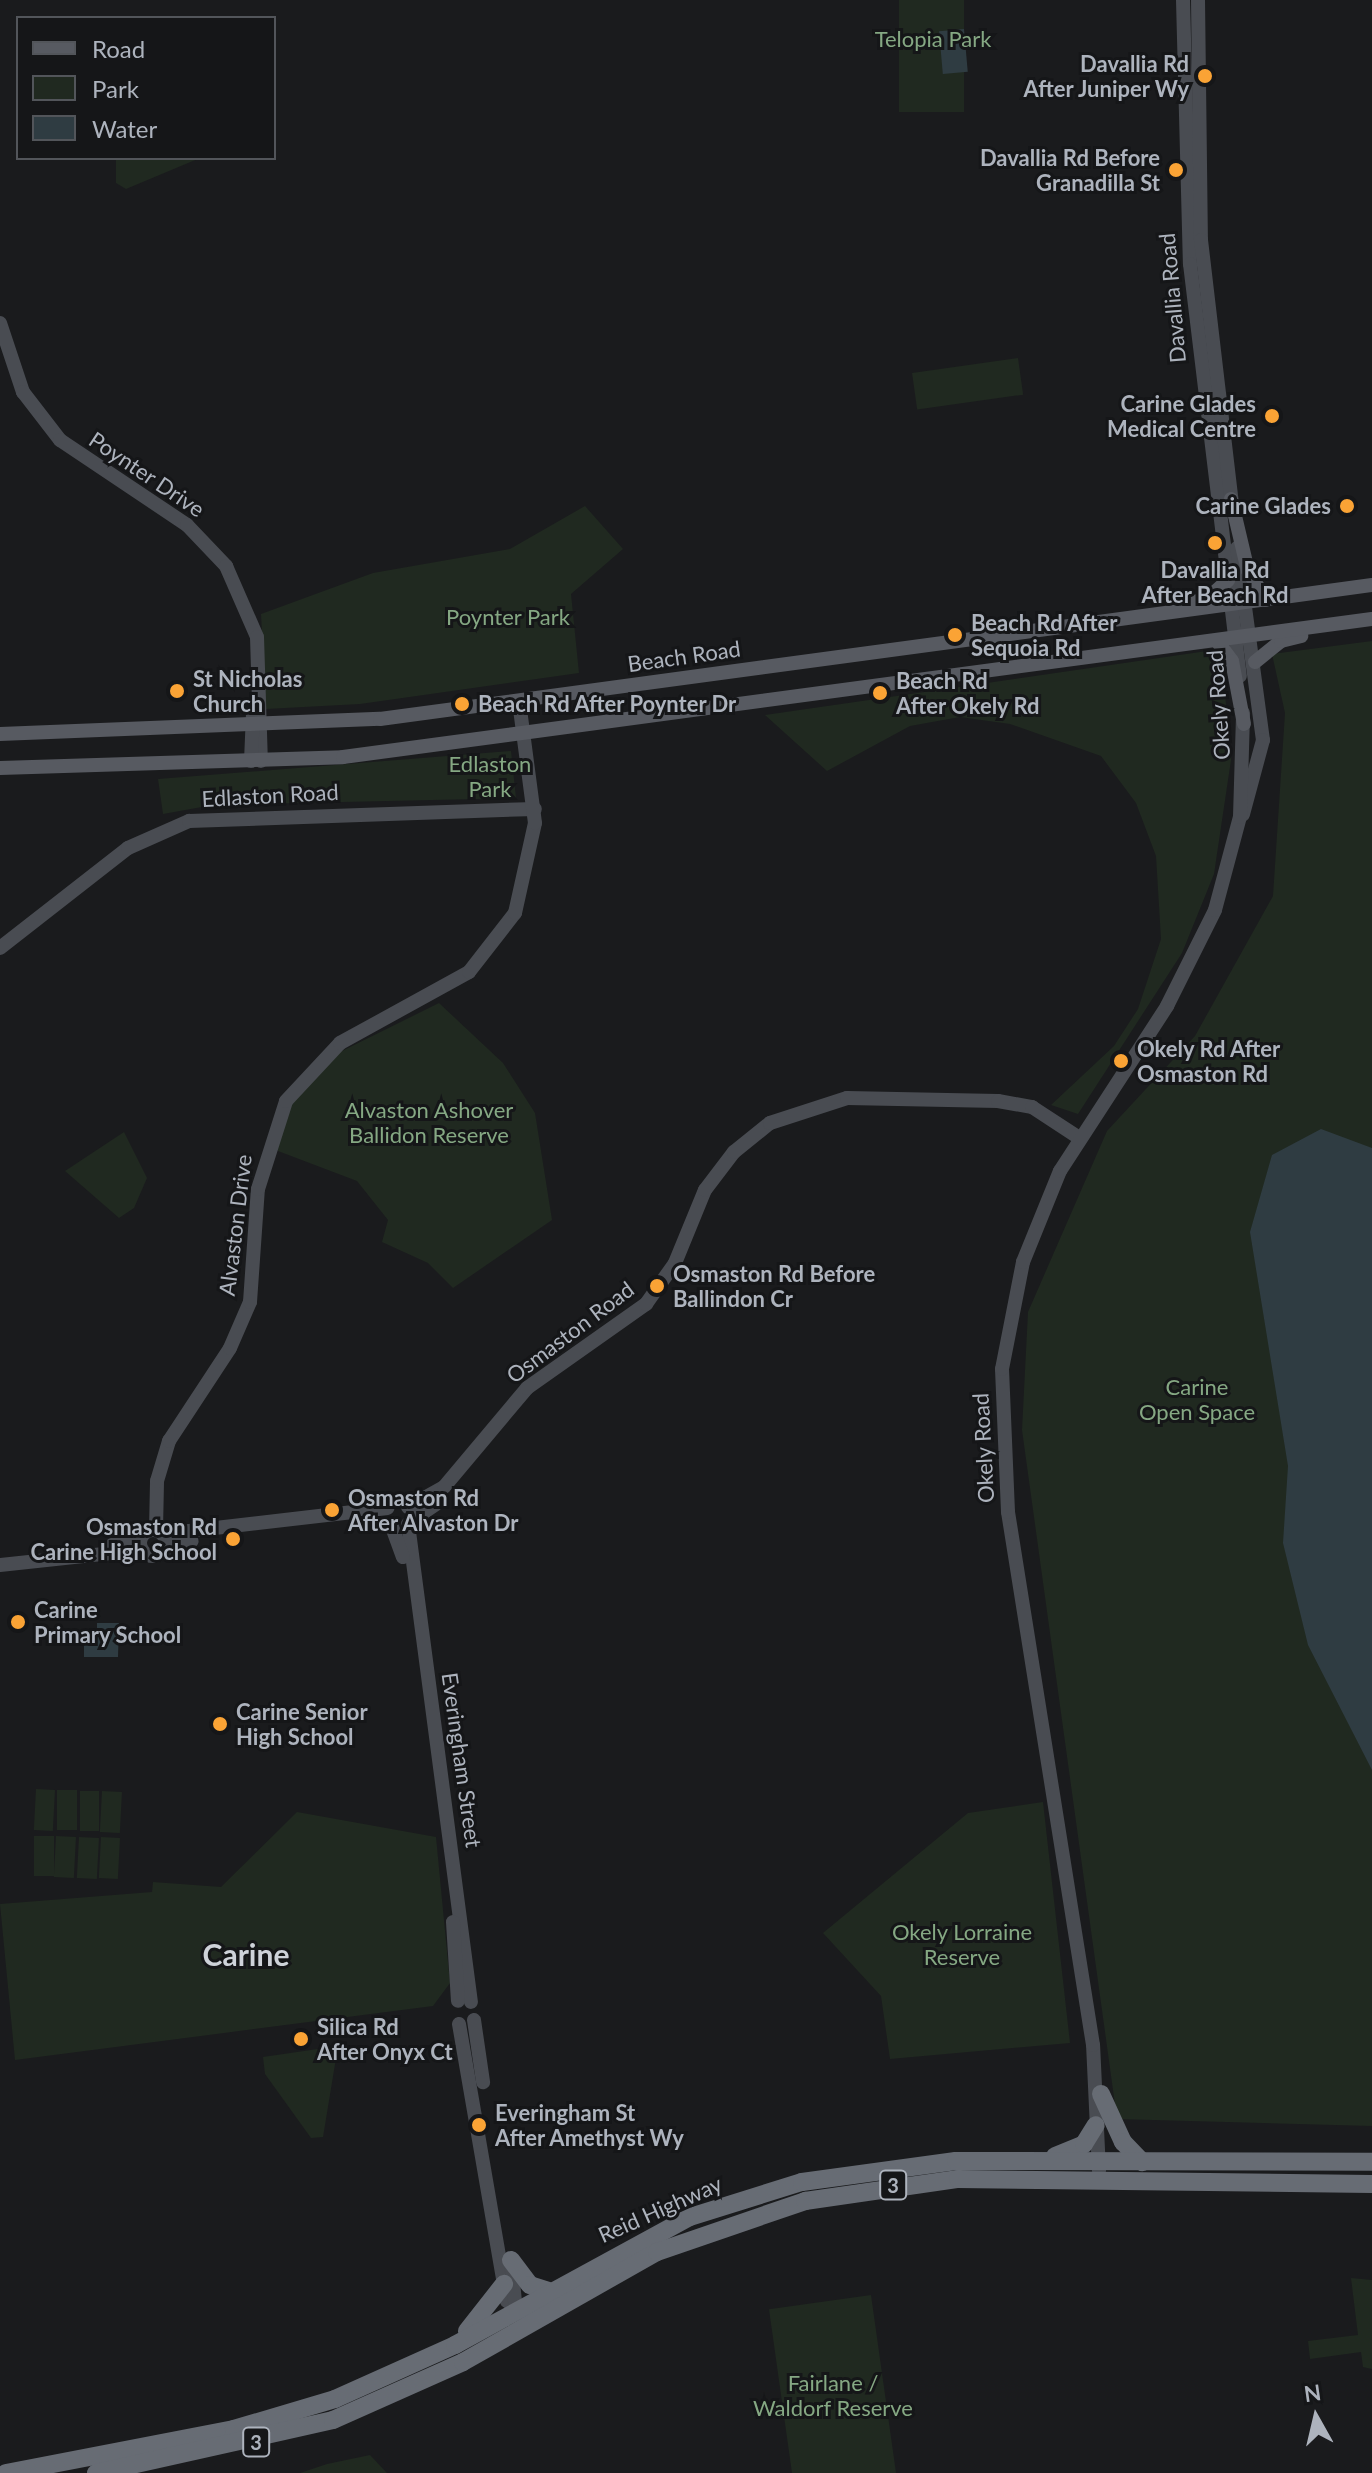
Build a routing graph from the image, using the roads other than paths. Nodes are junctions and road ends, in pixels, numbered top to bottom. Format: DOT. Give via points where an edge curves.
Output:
graph roads {
  1 [pos="1183,0"];
  2 [pos="1198,0"];
  3 [pos="0,323"];
  4 [pos="0,356"];
  5 [pos="1231,499"];
  6 [pos="1228,580"];
  7 [pos="1372,585"];
  8 [pos="1266,600"];
  9 [pos="1238,604"];
  10 [pos="1143,615"];
  11 [pos="1372,619"];
  12 [pos="1243,636"];
  13 [pos="1217,641"];
  14 [pos="1255,662"];
  15 [pos="519,702"];
  16 [pos="1244,724"];
  17 [pos="258,726"];
  18 [pos="0,734"];
  19 [pos="524,735"];
  20 [pos="256,761"];
  21 [pos="0,768"];
  22 [pos="531,805"];
  23 [pos="1240,817"];
  24 [pos="0,938"];
  25 [pos="0,948"];
  26 [pos="1075,1141"];
  27 [pos="409,1517"];
  28 [pos="389,1519"];
  29 [pos="150,1537"];
  30 [pos="164,1550"];
  31 [pos="0,1557"];
  32 [pos="0,1565"];
  33 [pos="465,2002"];
  34 [pos="467,2022"];
  35 [pos="1099,2086"];
  36 [pos="1096,2125"];
  37 [pos="1044,2160"];
  38 [pos="1142,2162"];
  39 [pos="1372,2162"];
  40 [pos="1104,2170"];
  41 [pos="1372,2184"];
  42 [pos="511,2260"];
  43 [pos="548,2291"];
  44 [pos="513,2302"];
  45 [pos="564,2303"];
  46 [pos="502,2339"];
  47 [pos="455,2345"];
  48 [pos="6,2473"];
  49 [pos="96,2473"];
  1 -- 6 [label="street, Davallia Road" via="1188,240"];
  2 -- 5 [label="street, Davallia Road" via="1201,240"];
  3 -- 17 [label="street, Poynter Drive" via="23,392 60,440 187,525 226,566 257,637"];
  4 -- 17 [label="street, Poynter Drive" via="30,417 57,448 167,520 213,563 247,627"];
  5 -- 8 [label="main road" via="1248,571"];
  5 -- 9 [label="street, Davallia Road"];
  6 -- 9 [label="street, Davallia Road"];
  6 -- 10 [label="main road" via="1206,600"];
  7 -- 8 [label="main road, Beach Road"];
  8 -- 9 [label="main road, Beach Road"];
  9 -- 10 [label="main road, Beach Road"];
  9 -- 12 [label="street, Davallia Road"];
  10 -- 15 [label="main road, Beach Road"];
  11 -- 12 [label="main road"];
  11 -- 14 [label="main road" via="1281,641"];
  12 -- 13 [label="main road"];
  12 -- 14 [label="street, Okely Road"];
  12 -- 16 [label="street, Okely Road"];
  13 -- 16 [label="main road" via="1232,661"];
  13 -- 19 [label="main road"];
  14 -- 23 [label="street, Okely Road" via="1262,751"];
  15 -- 17 [label="main road, Beach Road"];
  15 -- 19 [label="street, Alvaston Drive"];
  16 -- 23 [label="street, Okely Road"];
  17 -- 18 [label="main road, Beach Road"];
  17 -- 20 [label="street, Poynter Drive"];
  19 -- 20 [label="main road"];
  19 -- 22 [label="street, Alvaston Drive"];
  20 -- 21 [label="main road"];
  22 -- 24 [label="street, Edlaston Road" via="188,813 128,839"];
  22 -- 25 [label="street, Edlaston Road" via="189,821 128,848"];
  22 -- 29 [label="street, Alvaston Drive" via="525,890 494,946 446,986 340,1043 281,1110 258,1189 250,1302 230,1348 169,1441 157,1481"];
  23 -- 26 [label="street, Okely Road" via="1220,894 1190,964"];
  26 -- 27 [label="street, Osmaston Road" via="1029,1114 1004,1109 862,1104 789,1122 726,1173 647,1313 535,1390 443,1498"];
  26 -- 35 [label="street, Okely Road" via="1023,1262 1004,1355 999,1424"];
  27 -- 28 [label="street"];
  27 -- 28 [label="street"];
  27 -- 33 [label="street, Everingham Street"];
  28 -- 29 [label="street"];
  28 -- 30 [label="street" via="345,1519"];
  28 -- 33 [label="street, Everingham Street" via="402,1545"];
  29 -- 30 [label="street, Alvaston Drive"];
  29 -- 30 [label="street" via="152,1556"];
  29 -- 31 [label="street"];
  29 -- 32 [label="street"];
  33 -- 34 [label="street, Everingham Street"];
  33 -- 34 [label="street, Everingham Street" via="452,2011"];
  34 -- 42 [label="street, Everingham Street"];
  34 -- 44 [label="street, Everingham Street"];
  35 -- 36 [label="street, Okely Road"];
  35 -- 38 [label="highway" via="1123,2142"];
  35 -- 40 [label="street, Okely Road"];
  36 -- 37 [label="highway" via="1084,2144"];
  36 -- 40 [label="street, Okely Road"];
  37 -- 40 [label="highway, Reid Highway / 3"];
  37 -- 43 [label="highway, Reid Highway / 3" via="926,2163 802,2182 690,2217"];
  38 -- 39 [label="highway, Reid Highway / 3"];
  38 -- 40 [label="highway, Reid Highway / 3"];
  40 -- 41 [label="highway, Reid Highway / 3"];
  40 -- 45 [label="highway, Reid Highway / 3" via="939,2180 805,2201 682,2242"];
  42 -- 43 [label="highway" via="526,2282"];
  42 -- 44 [label="street, Everingham Street"];
  43 -- 44 [label="highway, Reid Highway / 3"];
  44 -- 45 [label="street"];
  44 -- 46 [label="street"];
  44 -- 47 [label="highway"];
  44 -- 47 [label="highway, Reid Highway / 3"];
  45 -- 46 [label="highway, Reid Highway / 3"];
  46 -- 49 [label="highway, Reid Highway / 3" via="333,2420"];
  47 -- 48 [label="highway, Reid Highway / 3" via="361,2389 267,2420"];
}
